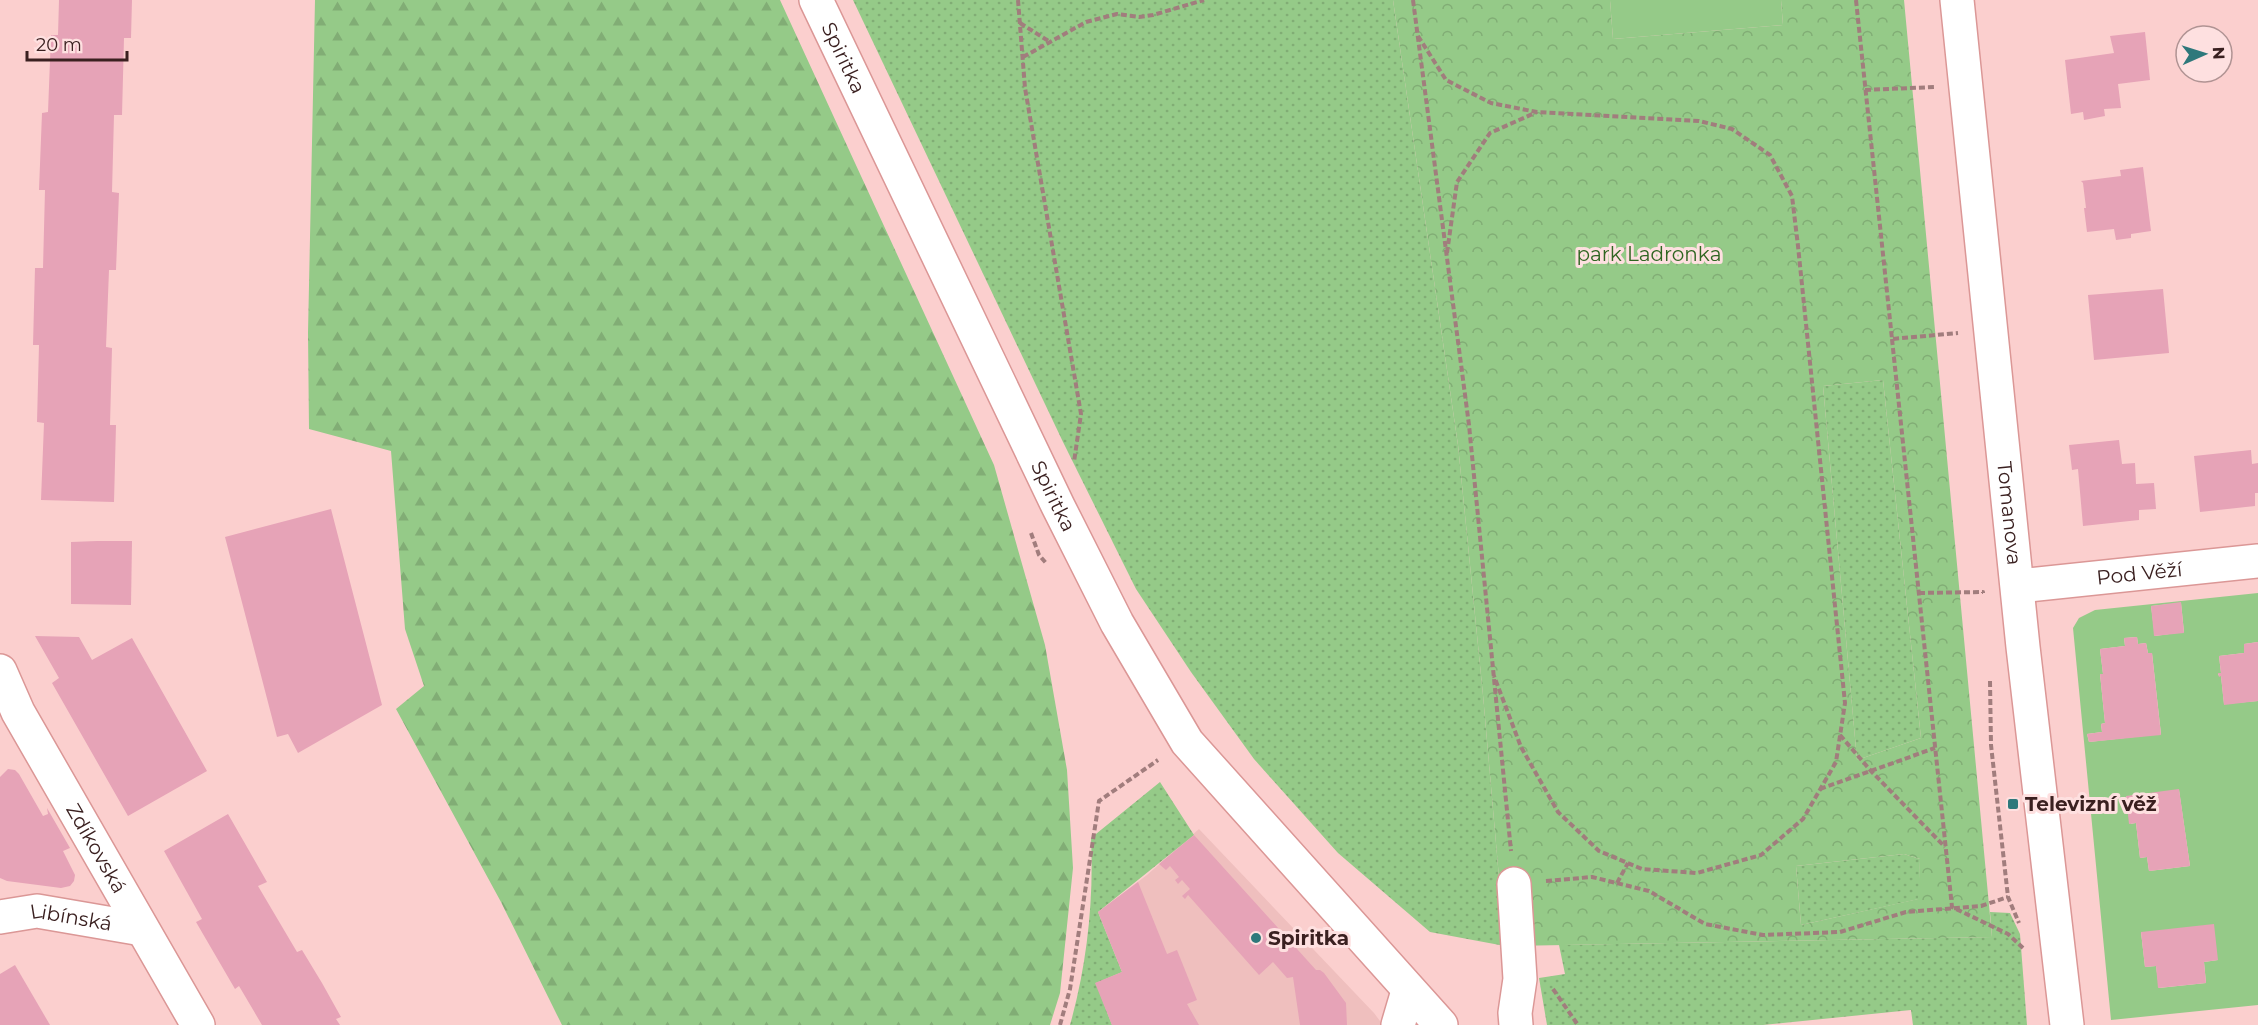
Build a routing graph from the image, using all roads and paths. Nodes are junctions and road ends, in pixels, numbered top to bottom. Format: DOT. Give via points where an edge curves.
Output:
graph roads {
  1 [pos="816,0"];
  2 [pos="1018,0"];
  3 [pos="1204,0"];
  4 [pos="1413,0"];
  5 [pos="1856,0"];
  6 [pos="1957,0"];
  7 [pos="1020,23"];
  8 [pos="1418,36"];
  9 [pos="1050,42"];
  10 [pos="1023,57"];
  11 [pos="1965,85"];
  12 [pos="1865,90"];
  13 [pos="1537,112"];
  14 [pos="1446,258"];
  15 [pos="1990,330"];
  16 [pos="1892,339"];
  17 [pos="1058,506"];
  18 [pos="2258,561"];
  19 [pos="2018,585"];
  20 [pos="1919,593"];
  21 [pos="1984,604"];
  22 [pos="0,671"];
  23 [pos="1990,675"];
  24 [pos="1494,676"];
  25 [pos="1840,735"];
  26 [pos="1186,742"];
  27 [pos="1935,748"];
  28 [pos="1871,771"];
  29 [pos="1820,789"];
  30 [pos="1946,847"];
  31 [pos="1628,863"];
  32 [pos="1617,883"];
  33 [pos="1514,884"];
  34 [pos="2008,897"];
  35 [pos="1952,907"];
  36 [pos="0,917"];
  37 [pos="142,929"];
  38 [pos="2022,930"];
  39 [pos="2030,955"];
  40 [pos="1408,991"];
  41 [pos="198,1025"];
  42 [pos="1060,1025"];
  43 [pos="1398,1025"];
  44 [pos="1441,1025"];
  45 [pos="1516,1025"];
  46 [pos="2067,1025"];
  1 -- 17 [label="street, Spiritka"];
  2 -- 7 [label="path"];
  3 -- 9 [label="path" via="1139,17 1117,14 1086,22"];
  4 -- 8 [label="path"];
  5 -- 12 [label="path"];
  6 -- 11 [label="street, Tomanova"];
  7 -- 9 [label="path"];
  7 -- 10 [label="path"];
  8 -- 13 [label="path" via="1446,80 1491,103"];
  8 -- 14 [label="path"];
  9 -- 10 [label="path"];
  10 -- 17 [label="path" via="1025,88 1082,414 1072,479"];
  11 -- 12 [label="path"];
  11 -- 15 [label="street, Tomanova"];
  12 -- 16 [label="path"];
  13 -- 14 [label="path" via="1490,133 1456,182"];
  13 -- 25 [label="path" via="1698,121 1732,129 1770,154 1792,196 1845,703"];
  14 -- 24 [label="path" via="1469,425"];
  15 -- 16 [label="path"];
  15 -- 19 [label="street, Tomanova"];
  16 -- 20 [label="path"];
  17 -- 26 [label="street, Spiritka" via="1117,623"];
  18 -- 19 [label="street, Pod Věží"];
  19 -- 46 [label="street, Tomanova"];
  20 -- 21 [label="path" via="1983,592"];
  20 -- 27 [label="path"];
  22 -- 37 [label="street, Zdíkovská" via="18,712"];
  23 -- 34 [label="path" via="1991,745"];
  24 -- 31 [label="path" via="1521,747 1558,812 1599,851"];
  24 -- 33 [label="path"];
  25 -- 28 [label="path"];
  25 -- 29 [label="path" via="1836,762"];
  26 -- 40 [label="street, Spiritka"];
  26 -- 42 [label="path" via="1100,801 1070,989"];
  27 -- 28 [label="path"];
  27 -- 30 [label="path"];
  28 -- 29 [label="path"];
  28 -- 30 [label="path"];
  29 -- 31 [label="path" via="1803,819 1761,855 1697,873 1642,869"];
  30 -- 35 [label="path"];
  31 -- 32 [label="path"];
  32 -- 33 [label="path" via="1592,877"];
  32 -- 35 [label="path" via="1649,891 1704,924 1763,935 1840,932 1906,912"];
  33 -- 45 [label="street" via="1520,980"];
  34 -- 35 [label="path" via="1982,906"];
  34 -- 38 [label="path"];
  35 -- 39 [label="path" via="2008,934"];
  36 -- 37 [label="street, Libínská" via="37,911"];
  37 -- 41 [label="street, Zdíkovská"];
  40 -- 43 [label="street"];
  40 -- 44 [label="street, Spiritka"];
}
